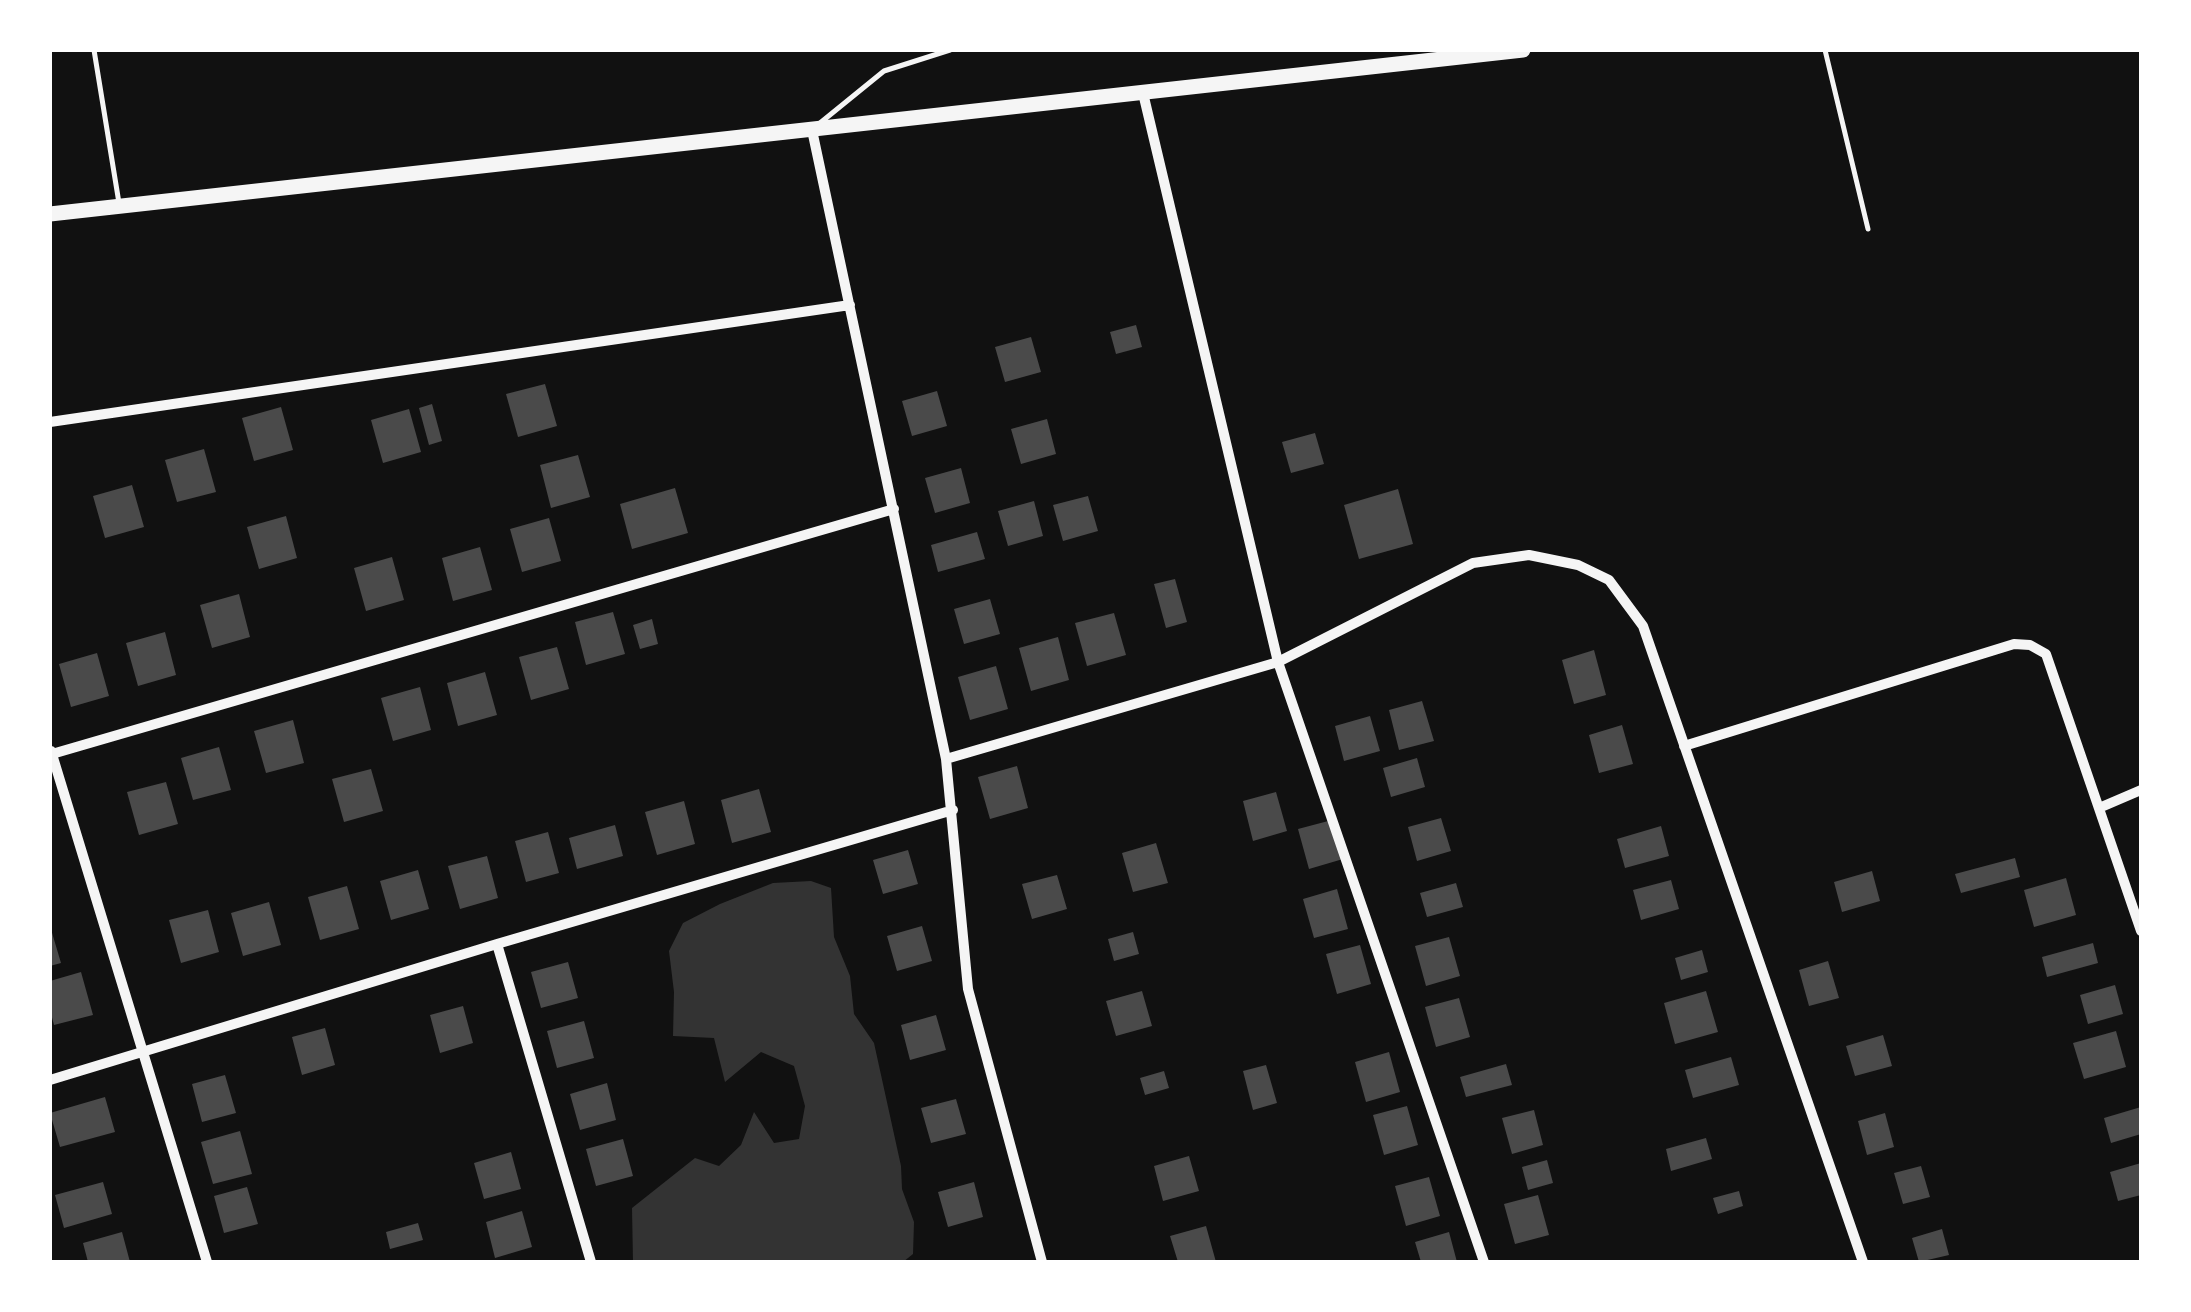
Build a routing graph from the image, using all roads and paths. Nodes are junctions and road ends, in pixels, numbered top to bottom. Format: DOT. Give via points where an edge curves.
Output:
graph roads {
  1 [pos="94,50"];
  2 [pos="950,50"];
  3 [pos="1523,50"];
  4 [pos="1825,50"];
  5 [pos="1479,52"];
  6 [pos="1143,93"];
  7 [pos="812,130"];
  8 [pos="120,206"];
  9 [pos="50,214"];
  10 [pos="1868,229"];
  11 [pos="850,305"];
  12 [pos="50,422"];
  13 [pos="894,510"];
  14 [pos="1278,662"];
  15 [pos="1684,746"];
  16 [pos="51,751"];
  17 [pos="946,759"];
  18 [pos="2141,790"];
  19 [pos="2099,808"];
  20 [pos="953,810"];
  21 [pos="2141,931"];
  22 [pos="497,944"];
  23 [pos="143,1054"];
  24 [pos="50,1080"];
  25 [pos="207,1262"];
  26 [pos="592,1262"];
  27 [pos="1042,1262"];
  28 [pos="1484,1262"];
  29 [pos="1862,1262"];
  1 -- 8 [label="lane"];
  2 -- 7 [label="lane" via="884,71"];
  3 -- 5 [label="main road"];
  4 -- 10 [label="lane"];
  5 -- 6 [label="main road"];
  6 -- 7 [label="main road"];
  6 -- 14 [label="street"];
  7 -- 8 [label="main road"];
  7 -- 11 [label="street"];
  8 -- 9 [label="main road"];
  11 -- 12 [label="street"];
  11 -- 13 [label="street"];
  13 -- 16 [label="street"];
  13 -- 17 [label="street"];
  14 -- 15 [label="street" via="1473,563 1530,555 1609,580 1643,626"];
  14 -- 17 [label="street"];
  14 -- 28 [label="street"];
  15 -- 19 [label="street" via="2014,644 2030,645 2046,654"];
  15 -- 29 [label="street"];
  16 -- 23 [label="street"];
  17 -- 20 [label="street"];
  18 -- 19 [label="street"];
  19 -- 21 [label="street"];
  20 -- 22 [label="street"];
  20 -- 27 [label="street" via="968,989"];
  22 -- 23 [label="street"];
  22 -- 26 [label="street"];
  23 -- 24 [label="street"];
  23 -- 25 [label="street"];
}
